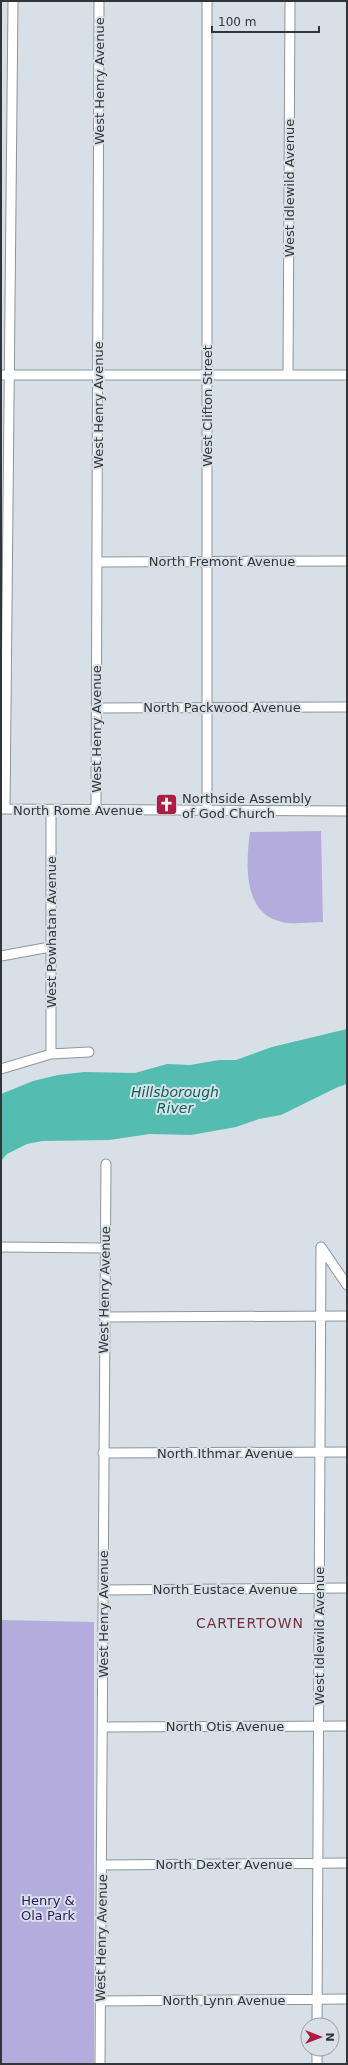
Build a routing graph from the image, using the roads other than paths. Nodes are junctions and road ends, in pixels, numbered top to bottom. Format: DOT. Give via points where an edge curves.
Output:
graph roads {
  1 [pos="13,1"];
  2 [pos="99,1"];
  3 [pos="207,1"];
  4 [pos="290,1"];
  5 [pos="5,375"];
  6 [pos="98,375"];
  7 [pos="207,375"];
  8 [pos="288,375"];
  9 [pos="347,375"];
  10 [pos="208,561"];
  11 [pos="97,562"];
  12 [pos="347,562"];
  13 [pos="207,706"];
  14 [pos="347,707"];
  15 [pos="96,708"];
  16 [pos="3,809"];
  17 [pos="51,810"];
  18 [pos="96,810"];
  19 [pos="207,810"];
  20 [pos="347,811"];
  21 [pos="50,947"];
  22 [pos="1,956"];
  23 [pos="89,1052"];
  24 [pos="51,1054"];
  25 [pos="1,1069"];
  26 [pos="106,1164"];
  27 [pos="1,1247"];
  28 [pos="105,1248"];
  29 [pos="347,1285"];
  30 [pos="321,1315"];
  31 [pos="347,1316"];
  32 [pos="104,1317"];
  33 [pos="320,1452"];
  34 [pos="347,1452"];
  35 [pos="103,1453"];
  36 [pos="320,1588"];
  37 [pos="347,1588"];
  38 [pos="103,1590"];
  39 [pos="319,1726"];
  40 [pos="347,1726"];
  41 [pos="103,1727"];
  42 [pos="318,1863"];
  43 [pos="347,1863"];
  44 [pos="102,1865"];
  45 [pos="318,1999"];
  46 [pos="347,1999"];
  47 [pos="100,2001"];
  48 [pos="317,2017"];
  49 [pos="100,2064"];
  1 -- 5 [label="street"];
  2 -- 6 [label="street, West Henry Avenue"];
  3 -- 7 [label="street, West Clifton Street"];
  4 -- 8 [label="street, West Idlewild Avenue"];
  5 -- 6 [label="street"];
  5 -- 16 [label="street"];
  6 -- 7 [label="street"];
  6 -- 11 [label="street, West Henry Avenue"];
  7 -- 8 [label="street"];
  7 -- 10 [label="street, West Clifton Street"];
  8 -- 9 [label="street"];
  10 -- 11 [label="street, North Fremont Avenue"];
  10 -- 12 [label="street, North Fremont Avenue"];
  10 -- 13 [label="street, West Clifton Street"];
  11 -- 15 [label="street, West Henry Avenue"];
  13 -- 14 [label="street, North Packwood Avenue"];
  13 -- 15 [label="street, North Packwood Avenue"];
  13 -- 19 [label="street, West Clifton Street"];
  15 -- 18 [label="street, West Henry Avenue"];
  16 -- 17 [label="street, North Rome Avenue"];
  17 -- 18 [label="street, North Rome Avenue"];
  17 -- 21 [label="street, West Powhatan Avenue"];
  18 -- 19 [label="street, North Rome Avenue"];
  19 -- 20 [label="street, North Rome Avenue"];
  21 -- 22 [label="street"];
  21 -- 24 [label="street, West Powhatan Avenue"];
  23 -- 24 [label="street"];
  24 -- 25 [label="street"];
  26 -- 28 [label="street, West Henry Avenue"];
  27 -- 28 [label="street"];
  28 -- 32 [label="street, West Henry Avenue"];
  29 -- 30 [label="street, West Idlewild Avenue" via="321,1247"];
  30 -- 31 [label="street"];
  30 -- 32 [label="street"];
  30 -- 33 [label="street, West Idlewild Avenue"];
  32 -- 35 [label="street, West Henry Avenue"];
  33 -- 34 [label="street, North Ithmar Avenue"];
  33 -- 35 [label="street, North Ithmar Avenue"];
  33 -- 36 [label="street, West Idlewild Avenue"];
  35 -- 38 [label="street, West Henry Avenue"];
  36 -- 37 [label="street, North Eustace Avenue"];
  36 -- 38 [label="street, North Eustace Avenue"];
  36 -- 39 [label="street, West Idlewild Avenue"];
  38 -- 41 [label="street, West Henry Avenue"];
  39 -- 40 [label="street, North Otis Avenue"];
  39 -- 41 [label="street, North Otis Avenue"];
  39 -- 42 [label="street, West Idlewild Avenue"];
  41 -- 44 [label="street, West Henry Avenue"];
  42 -- 43 [label="street, North Dexter Avenue"];
  42 -- 44 [label="street, North Dexter Avenue"];
  42 -- 45 [label="street, West Idlewild Avenue"];
  44 -- 47 [label="street, West Henry Avenue"];
  45 -- 46 [label="street, North Lynn Avenue"];
  45 -- 47 [label="street, North Lynn Avenue"];
  45 -- 48 [label="street, West Idlewild Avenue"];
  47 -- 49 [label="street, West Henry Avenue"];
}
